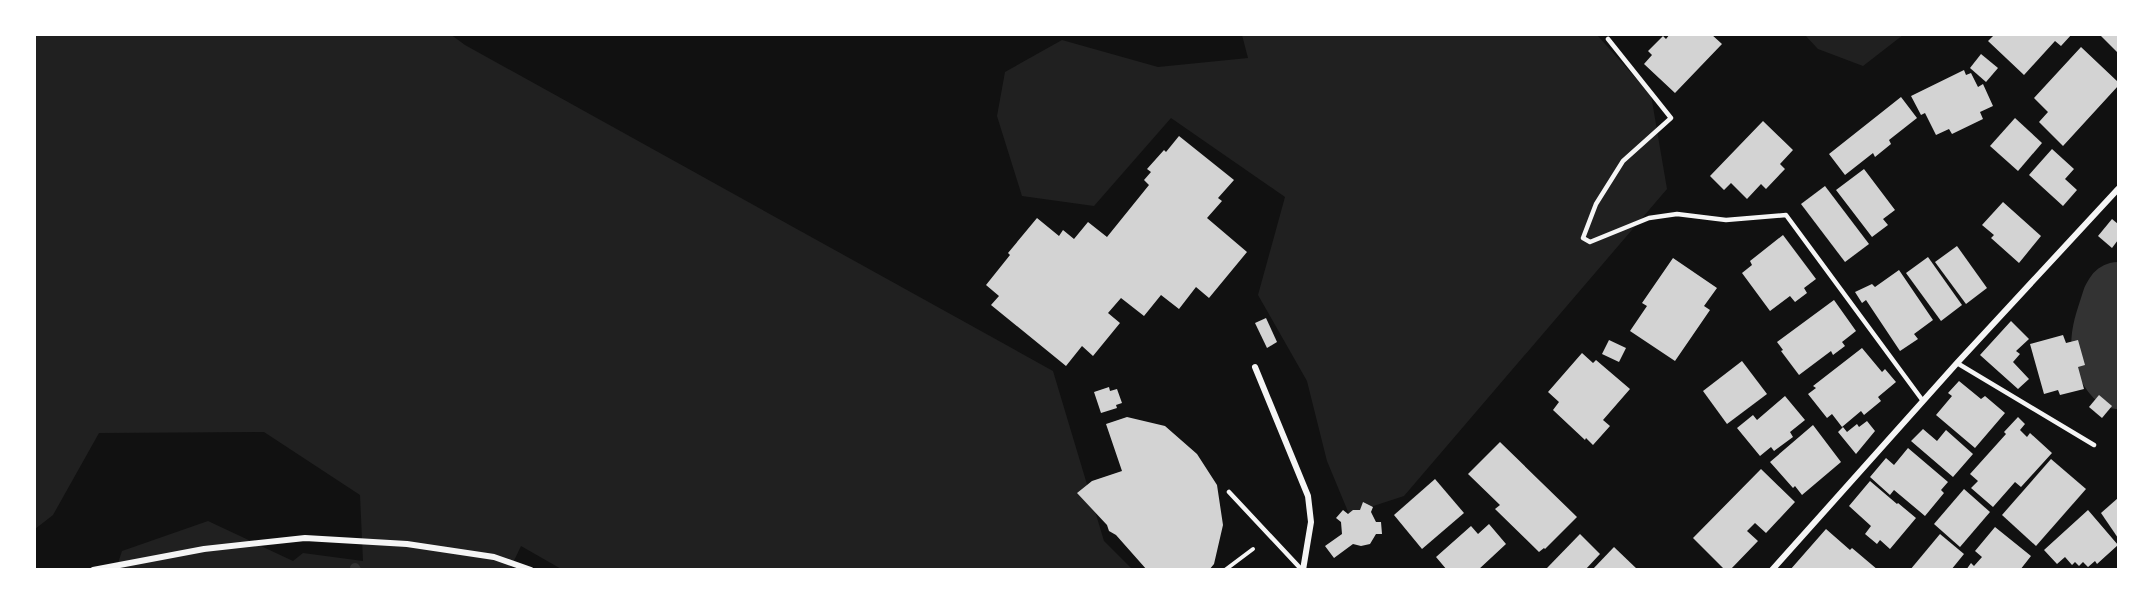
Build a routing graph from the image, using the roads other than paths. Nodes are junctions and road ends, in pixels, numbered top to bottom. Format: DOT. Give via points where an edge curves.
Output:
graph roads {
  1 [pos="1608,39"];
  2 [pos="2118,189"];
  3 [pos="1957,363"];
  4 [pos="1255,367"];
  5 [pos="1923,401"];
  6 [pos="2094,445"];
  7 [pos="1229,492"];
  8 [pos="93,570"];
  9 [pos="531,570"];
  10 [pos="1303,570"];
  11 [pos="1772,570"];
  1 -- 5 [label="lane" via="1671,118 1623,161 1596,204 1583,238 1590,242 1649,218 1677,214 1726,220 1786,215"];
  2 -- 3 [label="street"];
  3 -- 5 [label="street"];
  3 -- 6 [label="lane"];
  4 -- 10 [label="street" via="1308,496 1311,522"];
  5 -- 11 [label="street"];
  7 -- 10 [label="lane"];
  8 -- 9 [label="street" via="204,549 304,538 407,543 494,557"];
}
